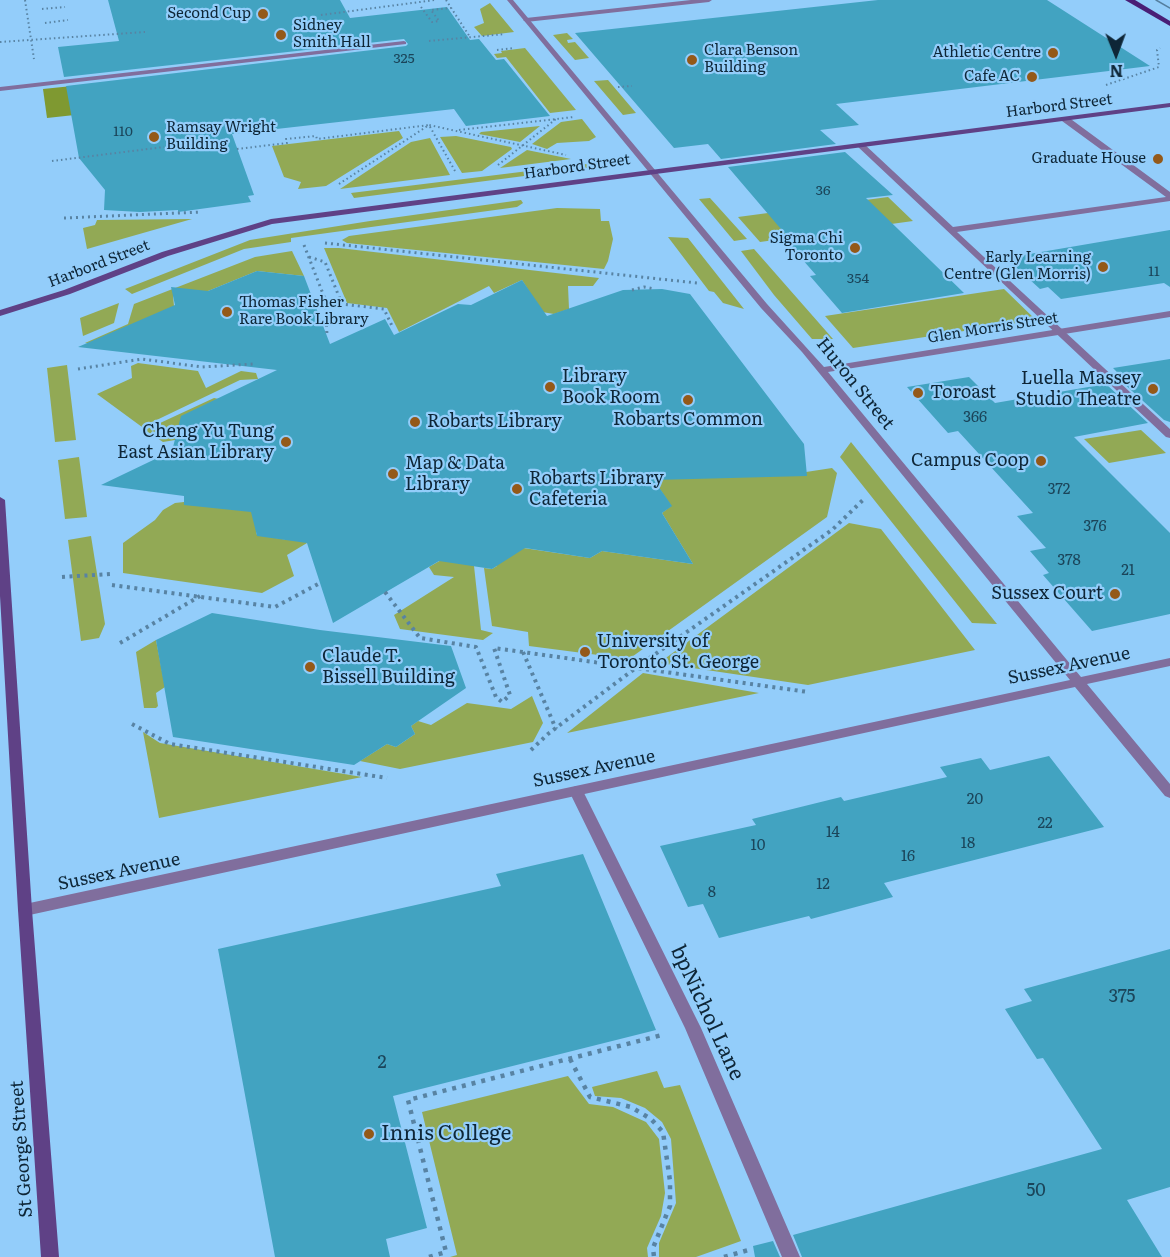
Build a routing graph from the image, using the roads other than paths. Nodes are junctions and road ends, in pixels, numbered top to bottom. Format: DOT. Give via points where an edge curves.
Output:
graph roads {
  1 [pos="510,0"];
  2 [pos="708,0"];
  3 [pos="1129,0"];
  4 [pos="526,20"];
  5 [pos="1170,24"];
  6 [pos="404,43"];
  7 [pos="0,89"];
  8 [pos="1170,105"];
  9 [pos="1065,119"];
  10 [pos="860,145"];
  11 [pos="651,171"];
  12 [pos="1170,198"];
  13 [pos="951,230"];
  14 [pos="0,313"];
  15 [pos="1170,314"];
  16 [pos="1060,332"];
  17 [pos="821,370"];
  18 [pos="1170,435"];
  19 [pos="0,500"];
  20 [pos="1170,663"];
  21 [pos="1077,683"];
  22 [pos="576,791"];
  23 [pos="1170,794"];
  24 [pos="25,910"];
  25 [pos="50,1257"];
  26 [pos="791,1257"];
  1 -- 4 [label="street, Huron Street"];
  2 -- 4 [label="street"];
  3 -- 5 [label="main road"];
  4 -- 11 [label="street, Huron Street"];
  6 -- 7 [label="street"];
  8 -- 9 [label="street, Harbord Street"];
  9 -- 10 [label="street, Harbord Street"];
  9 -- 12 [label="street"];
  10 -- 11 [label="street, Harbord Street"];
  10 -- 13 [label="street"];
  11 -- 14 [label="street, Harbord Street" via="271,222 174,251"];
  11 -- 17 [label="street, Huron Street"];
  12 -- 13 [label="street"];
  13 -- 16 [label="street"];
  15 -- 16 [label="street, Glen Morris Street"];
  16 -- 17 [label="street, Glen Morris Street"];
  16 -- 18 [label="street"];
  17 -- 21 [label="street, Huron Street"];
  19 -- 24 [label="street, St George Street"];
  20 -- 21 [label="street, Sussex Avenue"];
  21 -- 22 [label="street, Sussex Avenue"];
  21 -- 23 [label="street, Huron Street"];
  22 -- 24 [label="street, Sussex Avenue"];
  22 -- 26 [label="street, bpNichol Lane" via="693,1028"];
  24 -- 25 [label="street, St George Street"];
}
